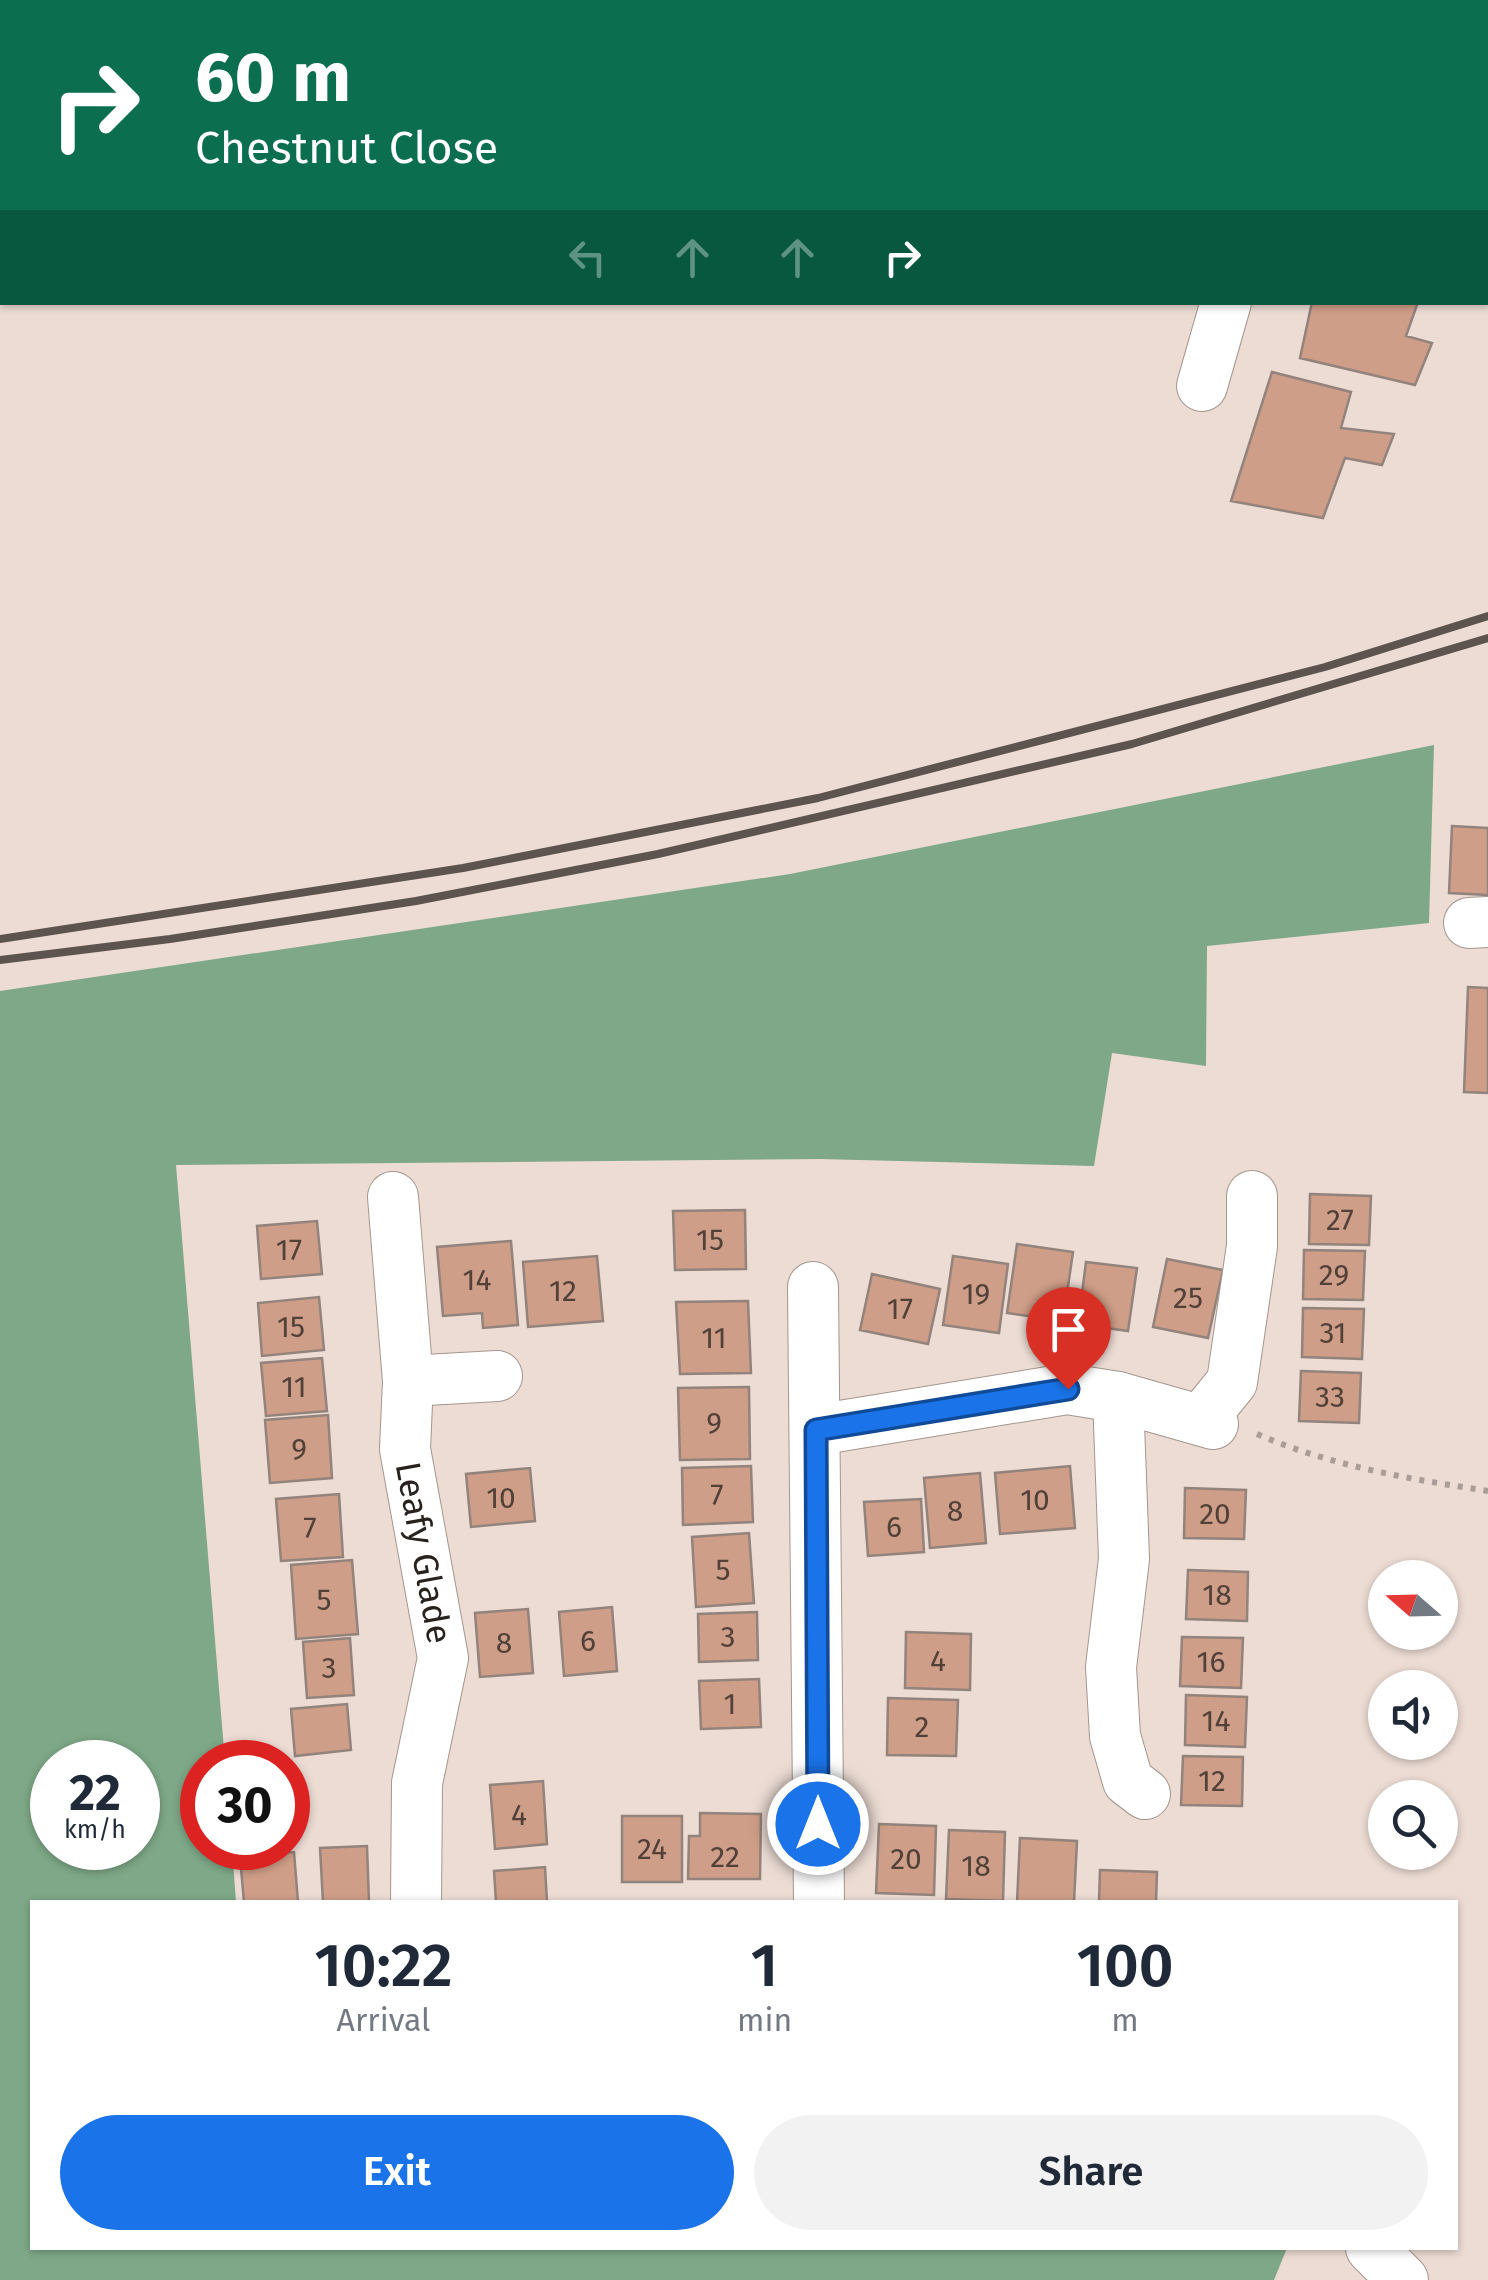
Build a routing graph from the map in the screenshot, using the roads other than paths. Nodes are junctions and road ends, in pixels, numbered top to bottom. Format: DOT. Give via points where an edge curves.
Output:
graph roads {
  1 [pos="1225,305"];
  2 [pos="1202,386"];
  3 [pos="1252,1196"];
  4 [pos="393,1197"];
  5 [pos="813,1288"];
  6 [pos="497,1376"];
  7 [pos="408,1381"];
  8 [pos="1118,1397"];
  9 [pos="816,1430"];
  10 [pos="1146,1794"];
  11 [pos="416,1900"];
  12 [pos="819,1900"];
  13 [pos="1374,2250"];
  14 [pos="1403,2280"];
  1 -- 2 [label="street"];
  3 -- 8 [label="street" via="1252,1246 1232,1382 1207,1422"];
  4 -- 7 [label="street, Leafy Glade"];
  5 -- 9 [label="street"];
  6 -- 7 [label="street"];
  7 -- 11 [label="street, Leafy Glade" via="405,1449 443,1658 417,1783"];
  8 -- 9 [label="street" via="1068,1389"];
  8 -- 10 [label="street" via="1124,1558 1111,1667 1115,1736 1128,1781"];
  9 -- 12 [label="street"];
  13 -- 14 [label="street"];
}
